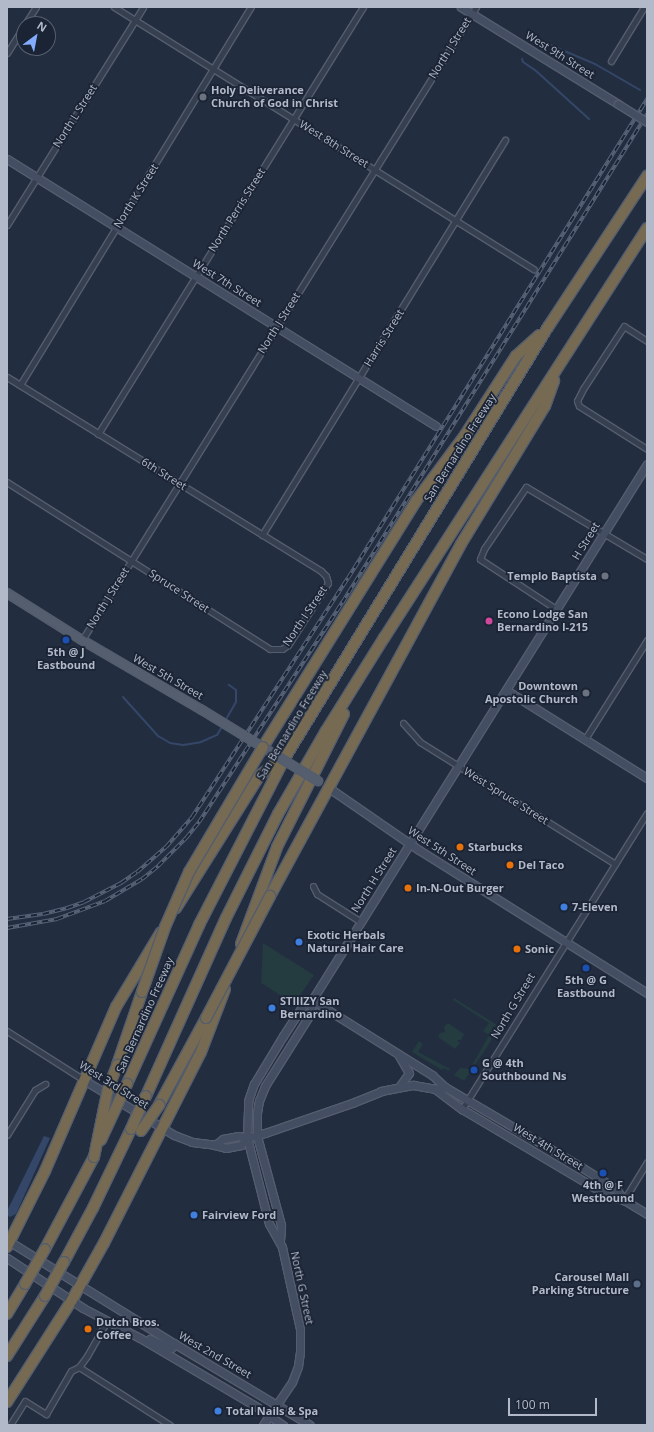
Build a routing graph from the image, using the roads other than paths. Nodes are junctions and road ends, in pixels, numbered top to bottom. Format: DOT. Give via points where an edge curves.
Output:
graph roads {
  1 [pos="36,7"];
  2 [pos="114,7"];
  3 [pos="143,7"];
  4 [pos="251,7"];
  5 [pos="363,7"];
  6 [pos="461,7"];
  7 [pos="476,7"];
  8 [pos="644,7"];
  9 [pos="472,14"];
  10 [pos="30,16"];
  11 [pos="135,20"];
  12 [pos="16,38"];
  13 [pos="7,51"];
  14 [pos="611,61"];
  15 [pos="214,69"];
  16 [pos="294,119"];
  17 [pos="647,122"];
  18 [pos="505,140"];
  19 [pos="7,159"];
  20 [pos="374,169"];
  21 [pos="647,176"];
  22 [pos="37,178"];
  23 [pos="456,220"];
  24 [pos="7,225"];
  25 [pos="117,227"];
  26 [pos="647,228"];
  27 [pos="534,268"];
  28 [pos="196,277"];
  29 [pos="277,327"];
  30 [pos="548,327"];
  31 [pos="647,341"];
  32 [pos="559,366"];
  33 [pos="7,377"];
  34 [pos="359,378"];
  35 [pos="20,385"];
  36 [pos="436,426"];
  37 [pos="98,434"];
  38 [pos="647,449"];
  39 [pos="647,464"];
  40 [pos="7,482"];
  41 [pos="179,484"];
  42 [pos="604,532"];
  43 [pos="262,535"];
  44 [pos="647,559"];
  45 [pos="132,560"];
  46 [pos="321,571"];
  47 [pos="7,593"];
  48 [pos="556,609"];
  49 [pos="384,638"];
  50 [pos="82,640"];
  51 [pos="647,640"];
  52 [pos="270,649"];
  53 [pos="506,690"];
  54 [pos="403,722"];
  55 [pos="585,739"];
  56 [pos="263,747"];
  57 [pos="286,756"];
  58 [pos="458,766"];
  59 [pos="647,778"];
  60 [pos="324,785"];
  61 [pos="647,813"];
  62 [pos="410,844"];
  63 [pos="615,864"];
  64 [pos="313,886"];
  65 [pos="361,922"];
  66 [pos="566,943"];
  67 [pos="647,993"];
  68 [pos="312,1000"];
  69 [pos="7,1031"];
  70 [pos="398,1054"];
  71 [pos="84,1080"];
  72 [pos="45,1084"];
  73 [pos="400,1086"];
  74 [pos="445,1087"];
  75 [pos="435,1089"];
  76 [pos="468,1100"];
  77 [pos="462,1109"];
  78 [pos="163,1128"];
  79 [pos="7,1135"];
  80 [pos="257,1136"];
  81 [pos="247,1138"];
  82 [pos="125,1142"];
  83 [pos="94,1157"];
  84 [pos="647,1162"];
  85 [pos="624,1200"];
  86 [pos="647,1214"];
  87 [pos="280,1241"];
  88 [pos="8,1243"];
  89 [pos="7,1258"];
  90 [pos="80,1286"];
  91 [pos="72,1300"];
  92 [pos="7,1314"];
  93 [pos="106,1321"];
  94 [pos="140,1338"];
  95 [pos="175,1344"];
  96 [pos="7,1356"];
  97 [pos="79,1367"];
  98 [pos="7,1402"];
  99 [pos="276,1405"];
  100 [pos="270,1415"];
  101 [pos="10,1425"];
  102 [pos="170,1425"];
  103 [pos="263,1425"];
  104 [pos="283,1425"];
  105 [pos="310,1425"];
  1 -- 10 [label="street"];
  2 -- 11 [label="street, West 8th Street"];
  3 -- 11 [label="street, North L Street"];
  4 -- 15 [label="street, North K Street"];
  5 -- 16 [label="street, North Perris Street"];
  6 -- 9 [label="main road, West 9th Street"];
  7 -- 9 [label="street, North J Street"];
  8 -- 14 [label="street"];
  9 -- 17 [label="main road, West 9th Street, bridge"];
  9 -- 20 [label="street, North J Street"];
  11 -- 15 [label="street, West 8th Street"];
  11 -- 22 [label="street, North L Street"];
  12 -- 13 [label="street"];
  15 -- 16 [label="street, West 8th Street"];
  15 -- 25 [label="street, North K Street"];
  16 -- 20 [label="street, West 8th Street"];
  16 -- 28 [label="street, North Perris Street"];
  18 -- 23 [label="street, Harris Street"];
  19 -- 22 [label="main road, West 7th Street"];
  20 -- 23 [label="street, West 8th Street"];
  20 -- 29 [label="street, North J Street"];
  21 -- 30 [label="highway, San Bernardino Freeway"];
  22 -- 24 [label="street, North L Street"];
  22 -- 25 [label="main road, West 7th Street"];
  23 -- 27 [label="street, West 8th Street"];
  23 -- 34 [label="street, Harris Street"];
  25 -- 28 [label="main road, West 7th Street"];
  25 -- 35 [label="street, North K Street"];
  26 -- 32 [label="highway"];
  28 -- 29 [label="main road, West 7th Street"];
  28 -- 37 [label="street, North Perris Street"];
  29 -- 34 [label="main road, West 7th Street"];
  29 -- 41 [label="street, North J Street"];
  30 -- 56 [label="highway" via="516,356 465,435 416,501"];
  30 -- 57 [label="highway, San Bernardino Freeway"];
  31 -- 38 [label="street" via="624,326 577,401 579,406"];
  32 -- 49 [label="highway"];
  32 -- 60 [label="highway" via="545,406 461,544"];
  33 -- 35 [label="street, 6th Street"];
  34 -- 36 [label="main road, West 7th Street"];
  34 -- 43 [label="street, Harris Street"];
  35 -- 37 [label="street, 6th Street"];
  37 -- 41 [label="street, 6th Street"];
  39 -- 42 [label="main road, H Street"];
  40 -- 45 [label="street, Spruce Street"];
  41 -- 43 [label="street, 6th Street"];
  41 -- 45 [label="street, North J Street"];
  42 -- 44 [label="street"];
  42 -- 48 [label="main road, H Street"];
  42 -- 48 [label="street" via="526,486 484,549 480,559"];
  43 -- 46 [label="street, 6th Street"];
  45 -- 50 [label="street, North J Street"];
  45 -- 52 [label="street, Spruce Street"];
  46 -- 52 [label="street, North I Street" via="328,583 291,640 282,649"];
  47 -- 50 [label="main road, West 5th Street"];
  48 -- 53 [label="main road, H Street"];
  49 -- 78 [label="highway" via="283,833 208,1033"];
  49 -- 82 [label="highway, bridge" via="278,814 226,918"];
  50 -- 56 [label="main road, West 5th Street, bridge"];
  51 -- 55 [label="street"];
  53 -- 55 [label="main road"];
  53 -- 58 [label="main road, North H Street"];
  54 -- 58 [label="street, West Spruce Street" via="420,742"];
  55 -- 59 [label="main road"];
  56 -- 60 [label="main road, West 5th Street, bridge"];
  56 -- 83 [label="highway, bridge" via="189,872 165,927 108,1089"];
  57 -- 71 [label="highway" via="259,776 140,964 116,1007"];
  57 -- 83 [label="highway, San Bernardino Freeway, bridge" via="199,925"];
  58 -- 62 [label="main road, North H Street"];
  58 -- 63 [label="street, West Spruce Street"];
  60 -- 62 [label="main road, West 5th Street"];
  60 -- 82 [label="highway, bridge" via="159,1105 142,1131"];
  61 -- 63 [label="street, North G Street"];
  62 -- 65 [label="main road, North H Street"];
  62 -- 66 [label="main road, West 5th Street"];
  63 -- 66 [label="street, North G Street"];
  64 -- 65 [label="street" via="317,894"];
  65 -- 68 [label="main road, North H Street"];
  66 -- 67 [label="main road, West 5th Street"];
  66 -- 76 [label="street, North G Street"];
  68 -- 70 [label="main road"];
  68 -- 80 [label="main road, North H Street" via="311,1013 265,1086 257,1113"];
  68 -- 81 [label="main road, North H Street" via="302,1007 254,1084 248,1101"];
  69 -- 71 [label="street, West 3rd Street"];
  70 -- 73 [label="main road" via="409,1073"];
  70 -- 74 [label="main road" via="432,1075"];
  71 -- 78 [label="main road, West 3rd Street"];
  71 -- 88 [label="highway" via="45,1172"];
  72 -- 79 [label="street" via="35,1090"];
  73 -- 75 [label="main road, West 3rd Street" via="413,1085"];
  73 -- 80 [label="main road, West 3rd Street"];
  74 -- 75 [label="main road, West 3rd Street"];
  74 -- 76 [label="main road"];
  75 -- 77 [label="main road, West 3rd Street"];
  76 -- 77 [label="street, North G Street"];
  76 -- 85 [label="main road, West 4th Street" via="616,1189"];
  77 -- 85 [label="main road, West 4th Street" via="610,1197"];
  78 -- 81 [label="main road, West 3rd Street" via="192,1142 215,1145 223,1139 239,1136"];
  78 -- 90 [label="highway"];
  80 -- 81 [label="main road, West 3rd Street"];
  80 -- 87 [label="main road, North G Street" via="280,1225"];
  81 -- 87 [label="main road, North G Street" via="269,1224"];
  82 -- 96 [label="highway, bridge" via="64,1262"];
  83 -- 92 [label="highway, San Bernardino Freeway, bridge"];
  84 -- 85 [label="street"];
  85 -- 86 [label="main road, West 4th Street"];
  87 -- 99 [label="main road, North G Street" via="297,1310 300,1351 292,1382"];
  88 -- 90 [label="main road, West 2nd Street"];
  89 -- 91 [label="main road, West 2nd Street"];
  90 -- 91 [label="highway"];
  90 -- 95 [label="main road, West 2nd Street"];
  91 -- 93 [label="main road, West 2nd Street"];
  91 -- 98 [label="highway"];
  93 -- 94 [label="main road, West 2nd Street"];
  93 -- 97 [label="street"];
  94 -- 95 [label="main road" via="146,1337 171,1348"];
  94 -- 100 [label="main road, West 2nd Street"];
  95 -- 99 [label="main road, West 2nd Street"];
  97 -- 101 [label="street" via="71,1371 46,1414 25,1401"];
  97 -- 102 [label="street"];
  99 -- 100 [label="main road, North G Street"];
  99 -- 105 [label="main road, West 2nd Street"];
  100 -- 103 [label="main road, North G Street"];
  100 -- 104 [label="main road, West 2nd Street"];
}
